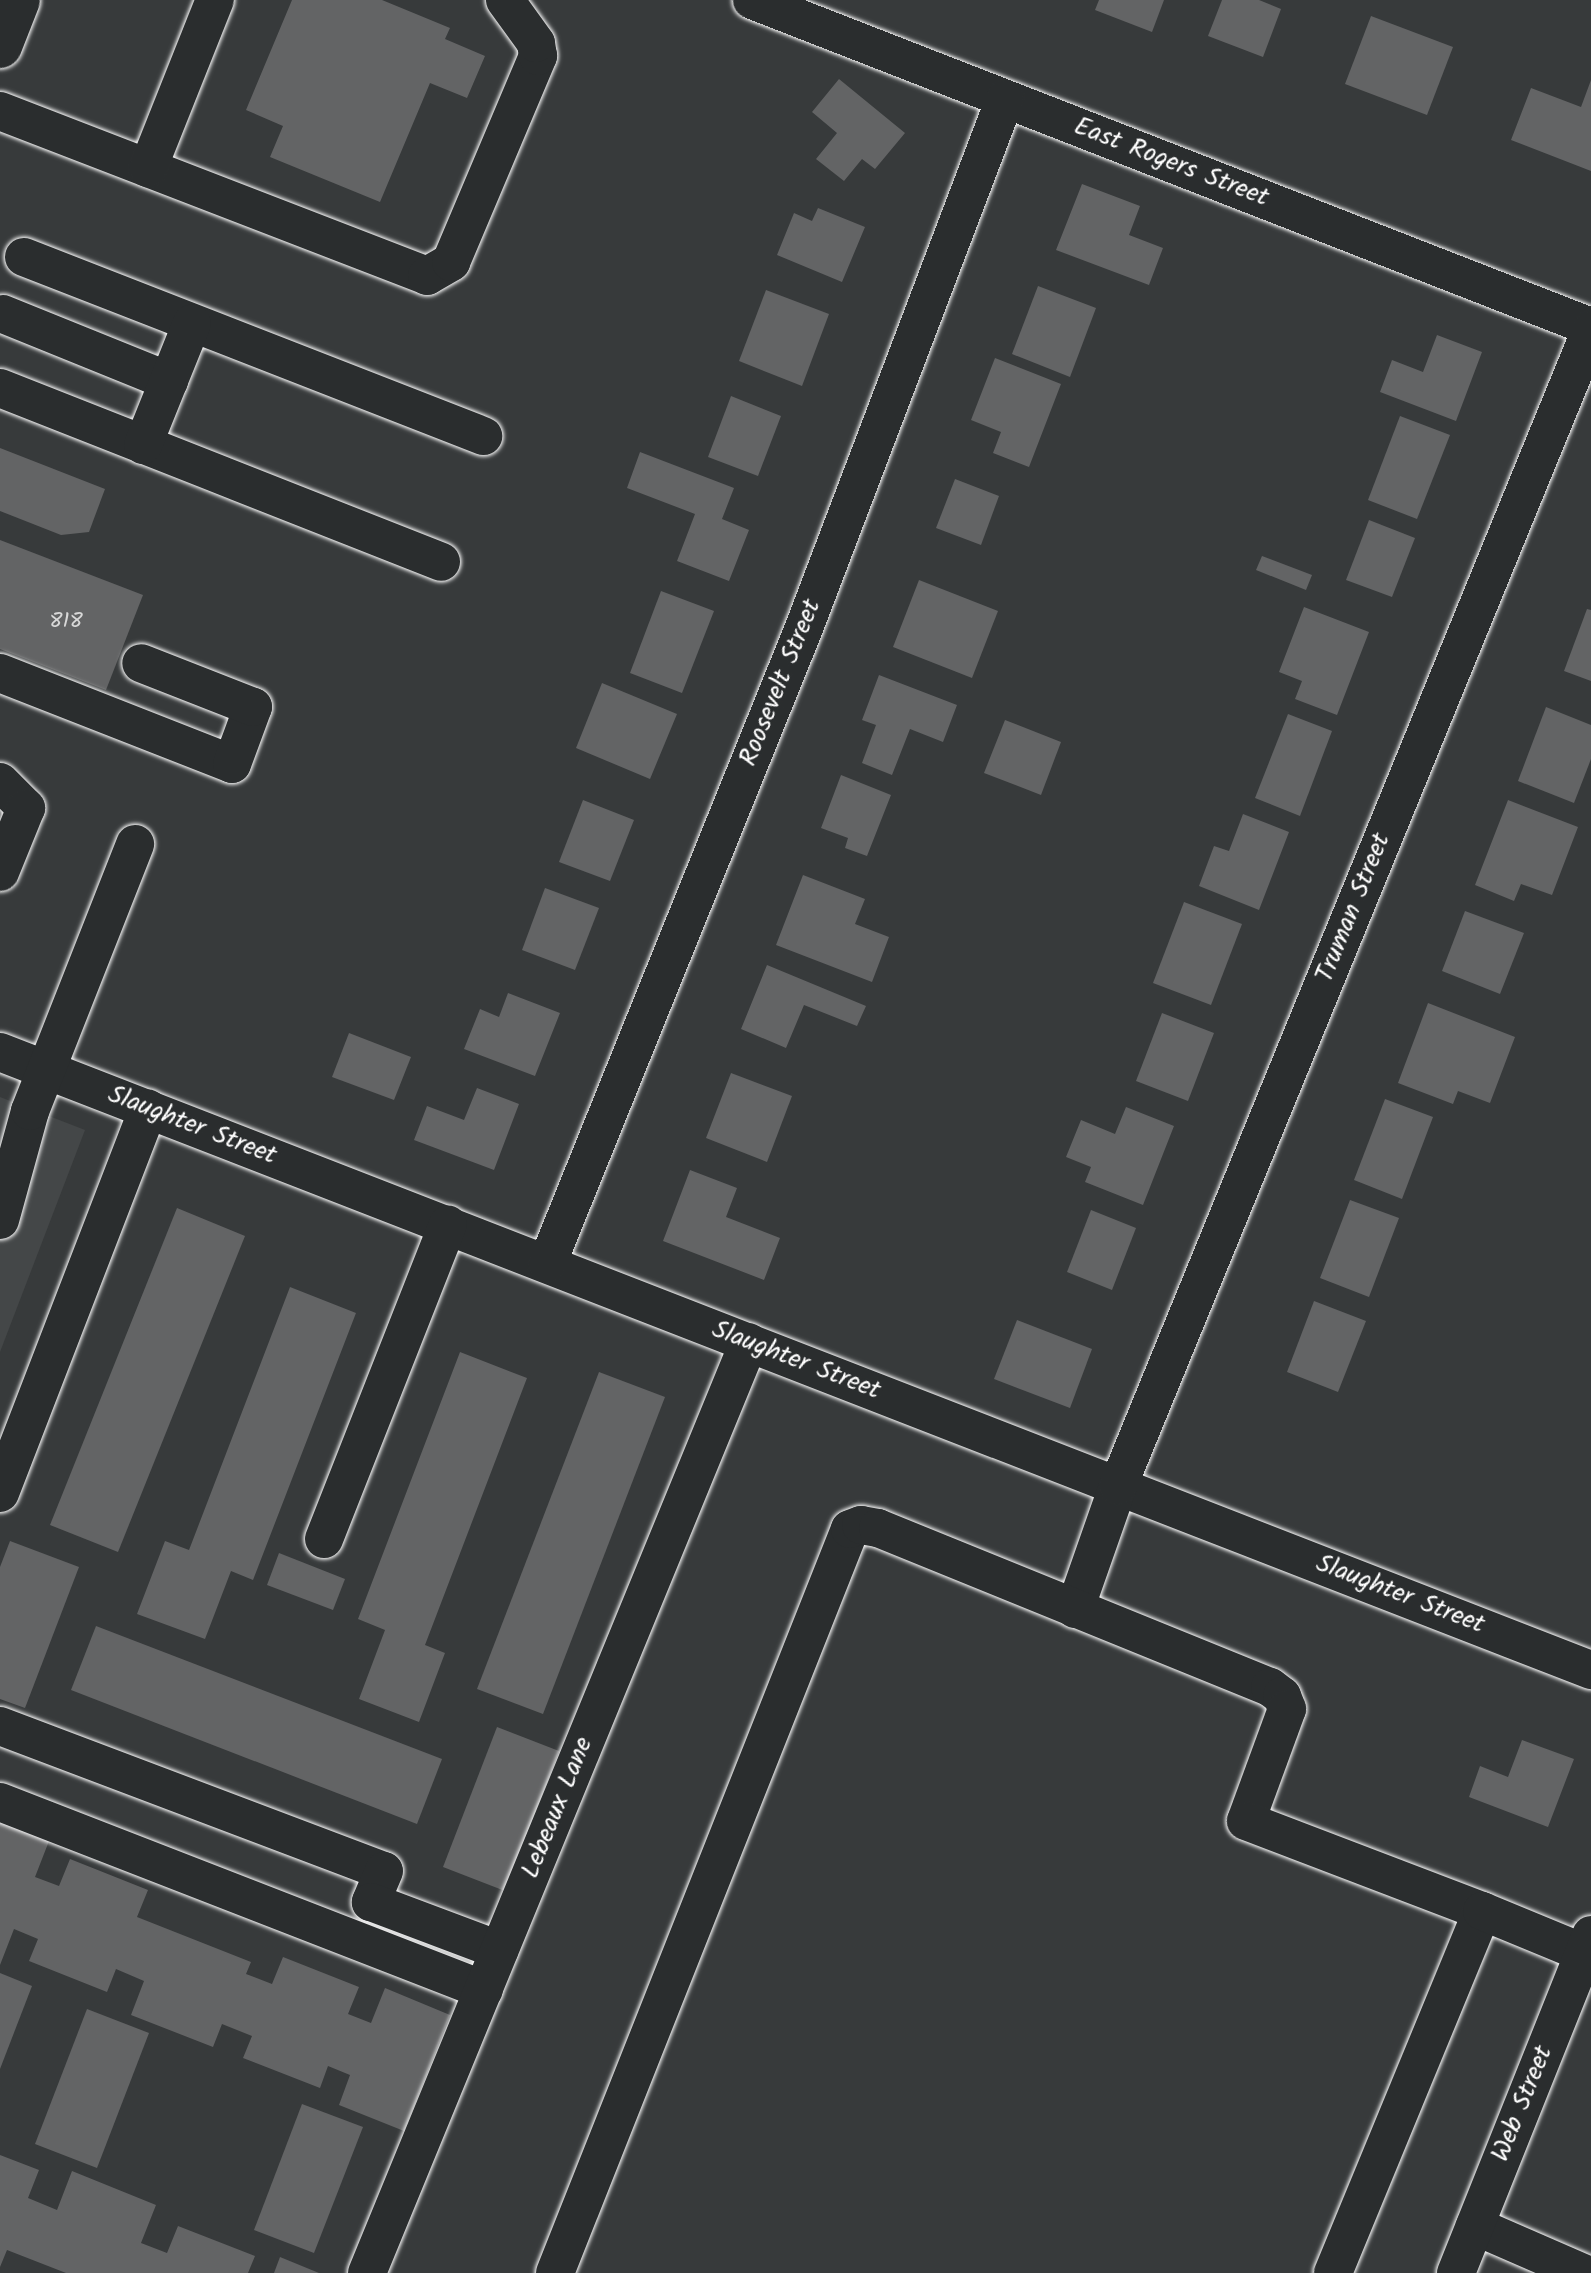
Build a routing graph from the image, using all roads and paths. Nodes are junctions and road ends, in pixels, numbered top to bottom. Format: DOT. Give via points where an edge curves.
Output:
graph roads {
  1 [pos="18,0"];
  2 [pos="215,0"];
  3 [pos="505,0"];
  4 [pos="752,0"];
  5 [pos="0,46"];
  6 [pos="1005,99"];
  7 [pos="0,111"];
  8 [pos="148,168"];
  9 [pos="24,257"];
  10 [pos="3,314"];
  11 [pos="192,323"];
  12 [pos="1591,328"];
  13 [pos="169,381"];
  14 [pos="0,388"];
  15 [pos="483,436"];
  16 [pos="143,445"];
  17 [pos="441,562"];
  18 [pos="141,663"];
  19 [pos="0,673"];
  20 [pos="0,782"];
  21 [pos="135,844"];
  22 [pos="0,872"];
  23 [pos="0,1052"];
  24 [pos="46,1070"];
  25 [pos="148,1109"];
  26 [pos="0,1220"];
  27 [pos="448,1225"];
  28 [pos="547,1264"];
  29 [pos="749,1342"];
  30 [pos="1118,1486"];
  31 [pos="0,1493"];
  32 [pos="324,1539"];
  33 [pos="1075,1609"];
  34 [pos="1591,1670"];
  35 [pos="0,1726"];
  36 [pos="0,1802"];
  37 [pos="371,1902"];
  38 [pos="1482,1911"];
  39 [pos="356,1940"];
  40 [pos="1589,1948"];
  41 [pos="499,1950"];
  42 [pos="484,1990"];
  43 [pos="1475,2226"];
  44 [pos="1583,2265"];
  45 [pos="367,2273"];
  46 [pos="555,2273"];
  47 [pos="1333,2273"];
  48 [pos="1456,2273"];
  1 -- 5 [label="main road"];
  2 -- 8 [label="street"];
  3 -- 8 [label="street" via="536,43 538,56 451,262 439,272 427,276"];
  4 -- 6 [label="street, East Rogers Street"];
  6 -- 12 [label="street, East Rogers Street"];
  6 -- 28 [label="street, Roosevelt Street" via="804,628"];
  7 -- 8 [label="street"];
  9 -- 11 [label="street"];
  10 -- 13 [label="street"];
  11 -- 13 [label="street"];
  11 -- 15 [label="street"];
  12 -- 30 [label="street, Truman Street"];
  13 -- 16 [label="street"];
  14 -- 16 [label="street"];
  16 -- 17 [label="street"];
  18 -- 19 [label="street" via="253,707 232,764"];
  20 -- 22 [label="street" via="26,808"];
  21 -- 24 [label="street"];
  23 -- 24 [label="street, Slaughter Street"];
  24 -- 25 [label="street, Slaughter Street"];
  24 -- 26 [label="street"];
  25 -- 27 [label="street, Slaughter Street"];
  25 -- 31 [label="street"];
  27 -- 28 [label="street, Slaughter Street"];
  27 -- 32 [label="street"];
  28 -- 29 [label="street, Slaughter Street"];
  29 -- 30 [label="street, Slaughter Street"];
  29 -- 41 [label="street, Lebeaux Lane"];
  30 -- 33 [label="street, Truman Street"];
  30 -- 34 [label="street, Slaughter Street"];
  33 -- 38 [label="street" via="1282,1696 1284,1726 1246,1821"];
  33 -- 46 [label="street" via="878,1528 850,1529"];
  35 -- 37 [label="street" via="384,1871"];
  36 -- 39 [label="street"];
  37 -- 39 [label="street"];
  37 -- 41 [label="street"];
  38 -- 40 [label="street"];
  38 -- 47 [label="street"];
  39 -- 42 [label="street"];
  40 -- 43 [label="street, Web Street"];
  41 -- 42 [label="street, Lebeaux Lane"];
  42 -- 45 [label="street, Lebeaux Lane"];
  43 -- 44 [label="street"];
  43 -- 48 [label="street, Web Street"];
}
